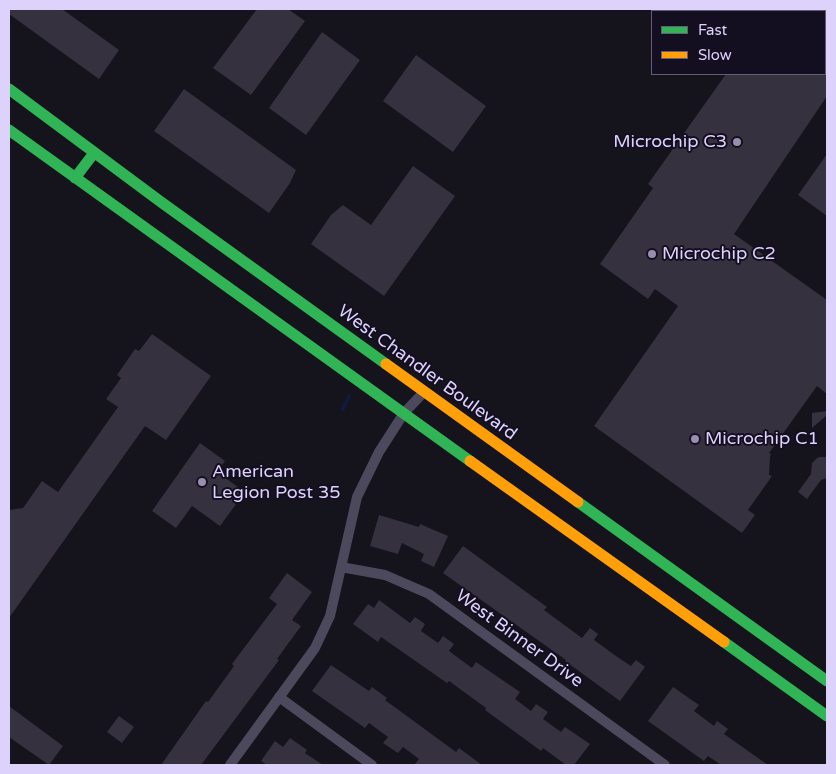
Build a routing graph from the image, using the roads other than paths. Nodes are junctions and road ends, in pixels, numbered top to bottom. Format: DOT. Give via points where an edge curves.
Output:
graph roads {
  1 [pos="9,89"];
  2 [pos="9,130"];
  3 [pos="94,153"];
  4 [pos="75,178"];
  5 [pos="424,392"];
  6 [pos="404,413"];
  7 [pos="341,567"];
  8 [pos="827,681"];
  9 [pos="279,697"];
  10 [pos="827,716"];
  11 [pos="230,765"];
  12 [pos="372,765"];
  13 [pos="666,765"];
  1 -- 3 [label="main road, West Chandler Boulevard"];
  2 -- 4 [label="main road"];
  3 -- 4 [label="main road"];
  3 -- 5 [label="main road, West Chandler Boulevard"];
  4 -- 6 [label="main road"];
  5 -- 6 [label="street"];
  5 -- 8 [label="main road, West Chandler Boulevard"];
  6 -- 7 [label="street" via="379,452 357,497"];
  6 -- 10 [label="main road"];
  7 -- 9 [label="street" via="330,616 315,648"];
  7 -- 13 [label="street, West Binner Drive" via="385,575 429,594"];
  9 -- 11 [label="street"];
  9 -- 12 [label="street"];
}
